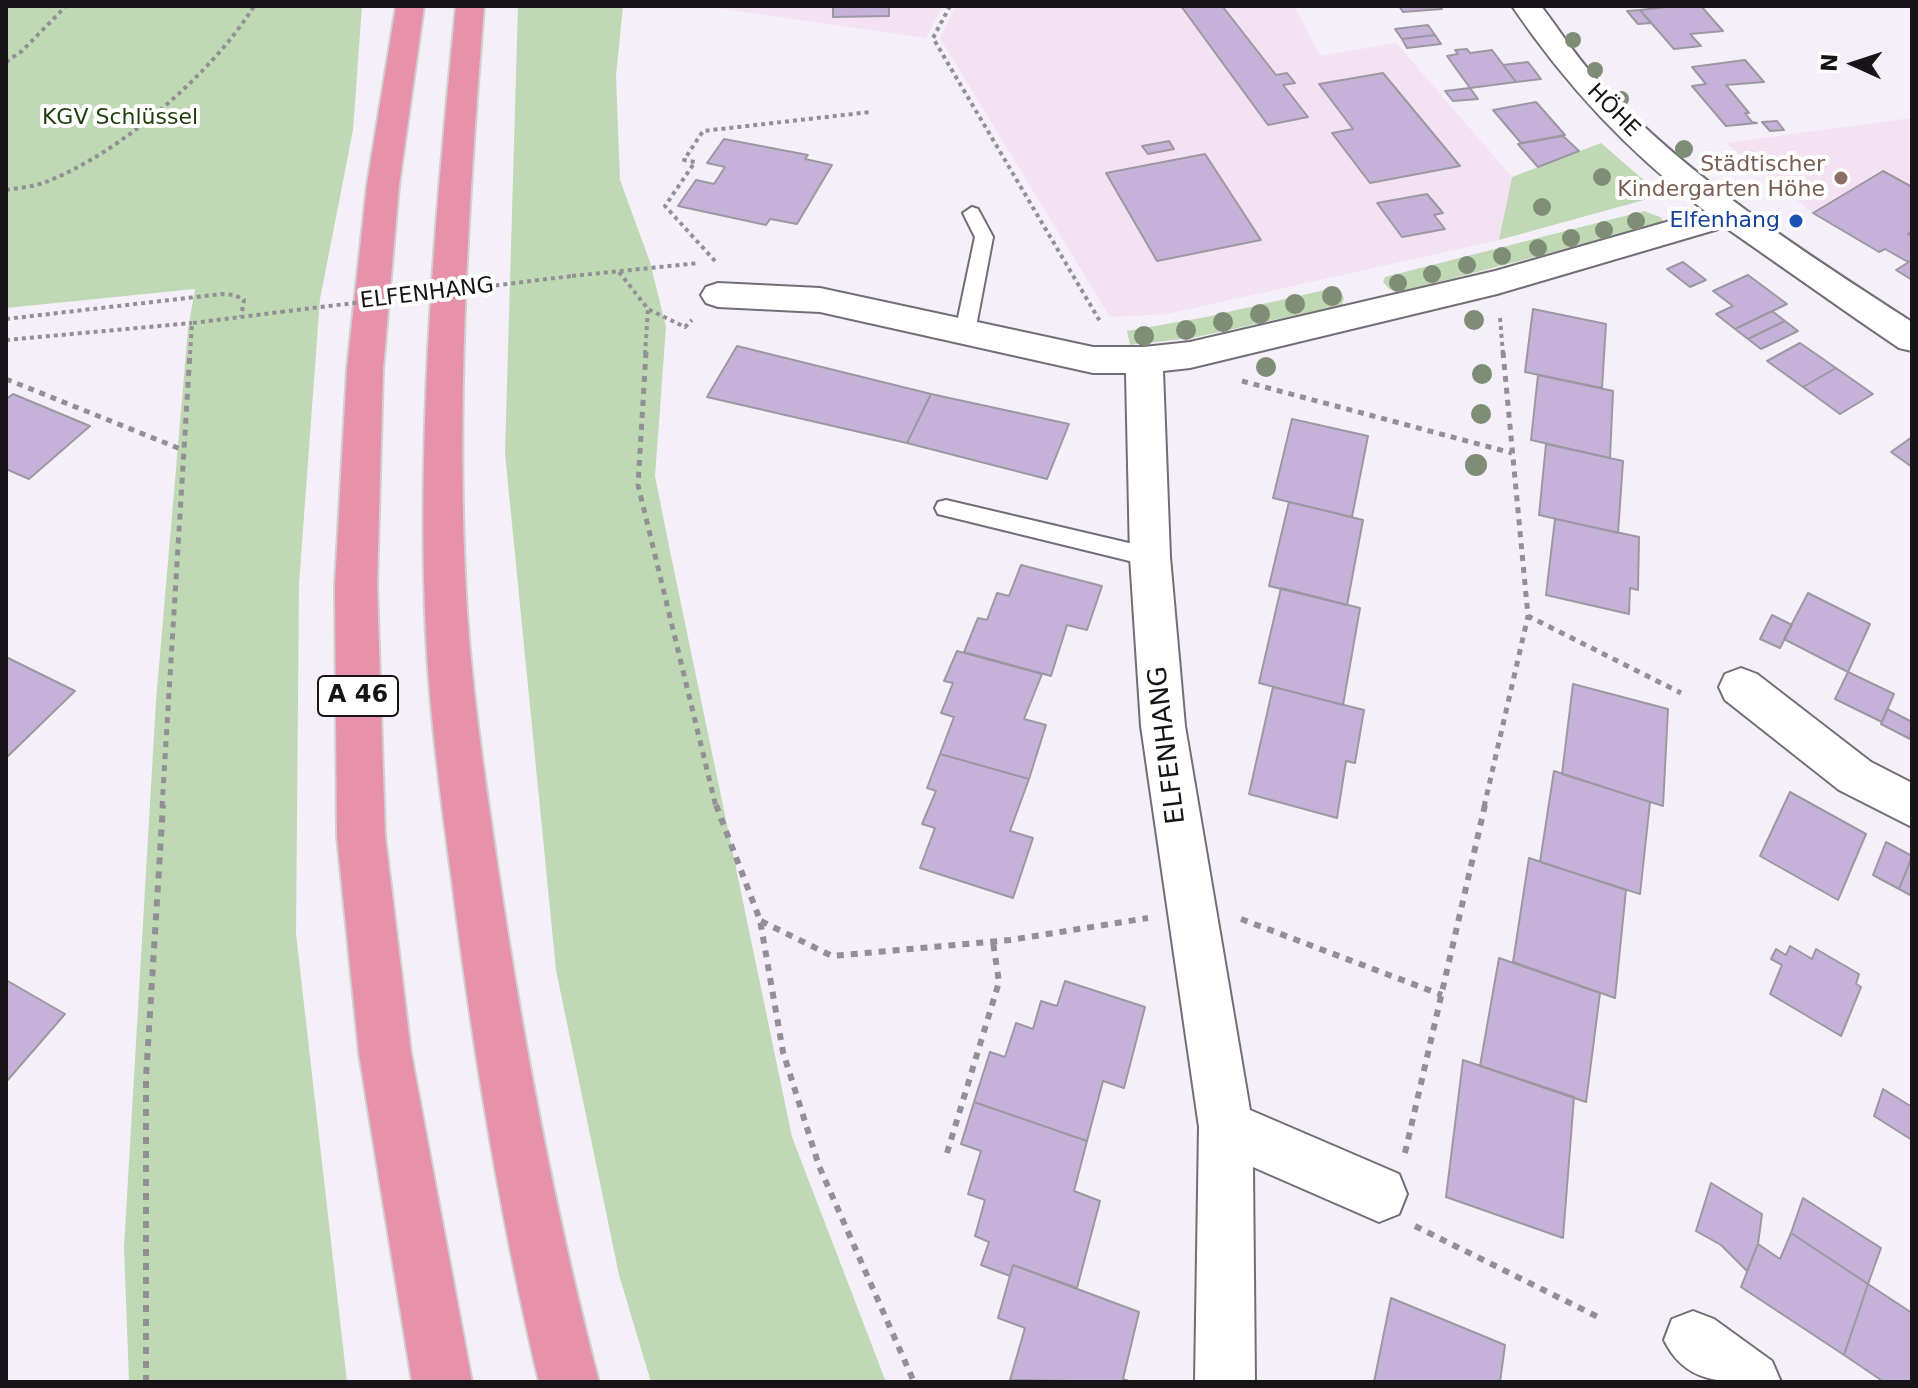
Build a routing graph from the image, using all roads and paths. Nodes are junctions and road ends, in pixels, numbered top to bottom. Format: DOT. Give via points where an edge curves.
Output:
graph roads {
  1 [pos="66,6"];
  2 [pos="254,6"];
  3 [pos="410,6"];
  4 [pos="470,6"];
  5 [pos="950,6"];
  6 [pos="1526,6"];
  7 [pos="6,62"];
  8 [pos="870,112"];
  9 [pos="6,190"];
  10 [pos="972,213"];
  11 [pos="1733,214"];
  12 [pos="618,271"];
  13 [pos="720,273"];
  14 [pos="1497,282"];
  15 [pos="241,317"];
  16 [pos="6,319"];
  17 [pos="192,323"];
  18 [pos="1087,324"];
  19 [pos="965,332"];
  20 [pos="1912,339"];
  21 [pos="6,340"];
  22 [pos="1190,355"];
  23 [pos="1144,360"];
  24 [pos="6,379"];
  25 [pos="184,450"];
  26 [pos="1512,453"];
  27 [pos="946,508"];
  28 [pos="1150,557"];
  29 [pos="1528,616"];
  30 [pos="1741,687"];
  31 [pos="1681,693"];
  32 [pos="1912,806"];
  33 [pos="1189,905"];
  34 [pos="760,920"];
  35 [pos="993,942"];
  36 [pos="1442,995"];
  37 [pos="1226,1127"];
  38 [pos="947,1153"];
  39 [pos="1396,1190"];
  40 [pos="1602,1319"];
  41 [pos="1693,1340"];
  42 [pos="146,1382"];
  43 [pos="442,1382"];
  44 [pos="569,1382"];
  45 [pos="914,1382"];
  46 [pos="1225,1382"];
  47 [pos="1751,1382"];
  1 -- 7 [label="path"];
  2 -- 9 [label="path" via="212,60 101,151 42,183"];
  3 -- 43 [label="highway, A 46" via="383,185 365,369 356,585 361,836 385,1053"];
  4 -- 44 [label="highway" via="444,351 445,580 457,742 492,1001"];
  5 -- 18 [label="path" via="933,38 1102,325"];
  6 -- 11 [label="street, HÖHE" via="1607,107"];
  8 -- 13 [label="path" via="703,131 684,160 695,162 665,206"];
  10 -- 19 [label="lane" via="984,237"];
  11 -- 14 [label="street"];
  11 -- 20 [label="street, HÖHE"];
  12 -- 13 [label="path, ELFENHANG"];
  12 -- 15 [label="path, ELFENHANG, bridge"];
  12 -- 34 [label="path" via="648,309 638,485 712,796"];
  13 -- 19 [label="street"];
  14 -- 22 [label="street"];
  14 -- 26 [label="path"];
  15 -- 16 [label="path" via="244,300 222,294"];
  15 -- 17 [label="path, ELFENHANG"];
  17 -- 21 [label="path, ELFENHANG"];
  17 -- 25 [label="path"];
  19 -- 23 [label="street" via="1093,360"];
  22 -- 23 [label="street"];
  22 -- 26 [label="path" via="1229,378"];
  23 -- 28 [label="street, ELFENHANG"];
  24 -- 25 [label="path"];
  25 -- 42 [label="path" via="146,1077"];
  26 -- 29 [label="path"];
  27 -- 28 [label="lane"];
  28 -- 33 [label="street, ELFENHANG" via="1163,726"];
  29 -- 31 [label="path"];
  29 -- 36 [label="path"];
  30 -- 32 [label="street" via="1855,776"];
  33 -- 35 [label="path"];
  33 -- 36 [label="path"];
  33 -- 37 [label="street, ELFENHANG"];
  34 -- 35 [label="path" via="832,956"];
  34 -- 45 [label="path" via="783,1052 819,1166"];
  35 -- 38 [label="path" via="999,982"];
  36 -- 39 [label="path"];
  37 -- 39 [label="street"];
  37 -- 46 [label="street, ELFENHANG"];
  39 -- 40 [label="path"];
  41 -- 47 [label="street"];
}
